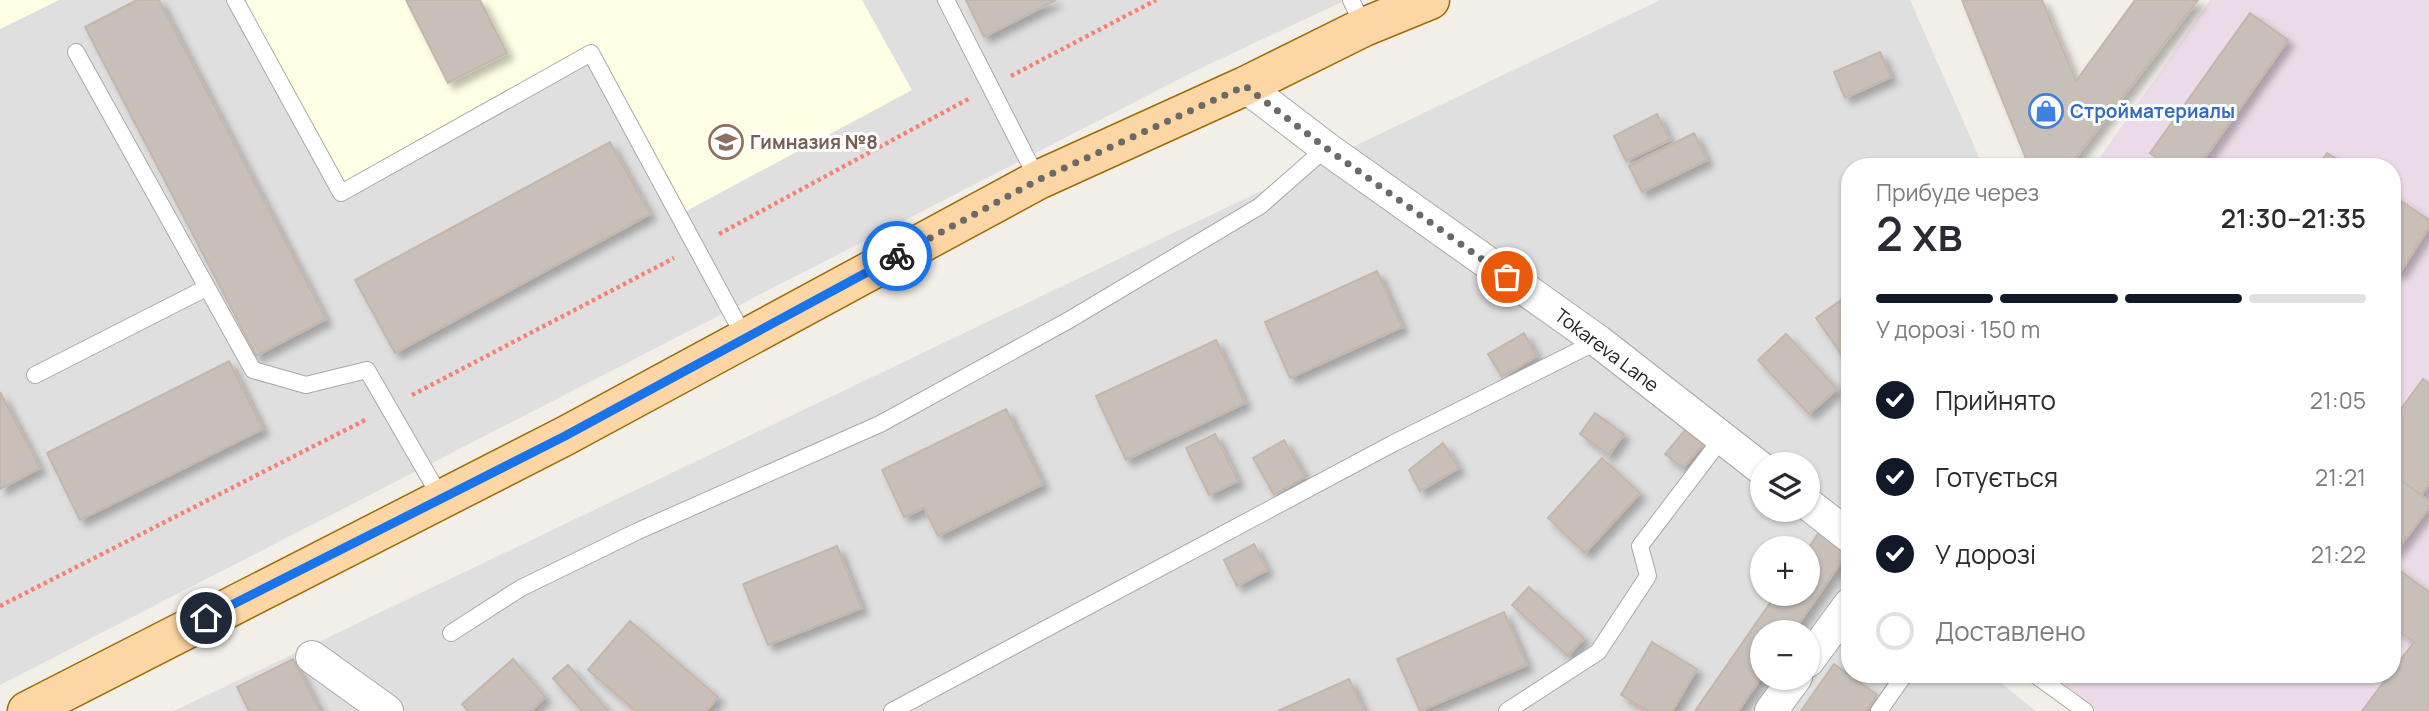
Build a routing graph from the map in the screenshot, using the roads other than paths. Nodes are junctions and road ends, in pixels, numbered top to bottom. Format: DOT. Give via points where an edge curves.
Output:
graph roads {
  1 [pos="235,0"];
  2 [pos="946,0"];
  3 [pos="1430,0"];
  4 [pos="1358,13"];
  5 [pos="76,52"];
  6 [pos="1245,86"];
  7 [pos="1326,148"];
  8 [pos="1038,180"];
  9 [pos="206,288"];
  10 [pos="745,338"];
  11 [pos="1598,341"];
  12 [pos="35,375"];
  13 [pos="1722,438"];
  14 [pos="1750,460"];
  15 [pos="441,498"];
  16 [pos="1820,513"];
  17 [pos="1841,530"];
  18 [pos="1841,616"];
  19 [pos="450,632"];
  20 [pos="1820,645"];
  21 [pos="312,657"];
  22 [pos="1899,683"];
  23 [pos="2046,683"];
  24 [pos="1786,690"];
  25 [pos="27,711"];
  26 [pos="387,711"];
  27 [pos="892,711"];
  28 [pos="1507,711"];
  29 [pos="1771,711"];
  30 [pos="1879,711"];
  31 [pos="2085,711"];
  1 -- 10 [label="lane" via="341,193 591,52"];
  2 -- 8 [label="lane"];
  3 -- 4 [label="main road"];
  4 -- 6 [label="main road"];
  5 -- 9 [label="lane"];
  6 -- 7 [label="street, Tokareva Lane"];
  6 -- 8 [label="main road"];
  7 -- 11 [label="street, Tokareva Lane"];
  7 -- 19 [label="lane" via="1260,206 1033,340 880,424 521,588"];
  8 -- 10 [label="main road"];
  9 -- 12 [label="lane"];
  9 -- 15 [label="lane" via="253,370 306,385 367,370"];
  10 -- 15 [label="main road"];
  11 -- 13 [label="street, Tokareva Lane"];
  11 -- 27 [label="lane" via="1392,444"];
  13 -- 14 [label="street, Tokareva Lane"];
  13 -- 28 [label="lane" via="1640,546 1648,576 1598,652"];
  15 -- 25 [label="main road"];
  16 -- 17 [label="street"];
  18 -- 20 [label="street"];
  21 -- 26 [label="street"];
  22 -- 30 [label="lane"];
  23 -- 31 [label="lane"];
  24 -- 29 [label="street"];
}
